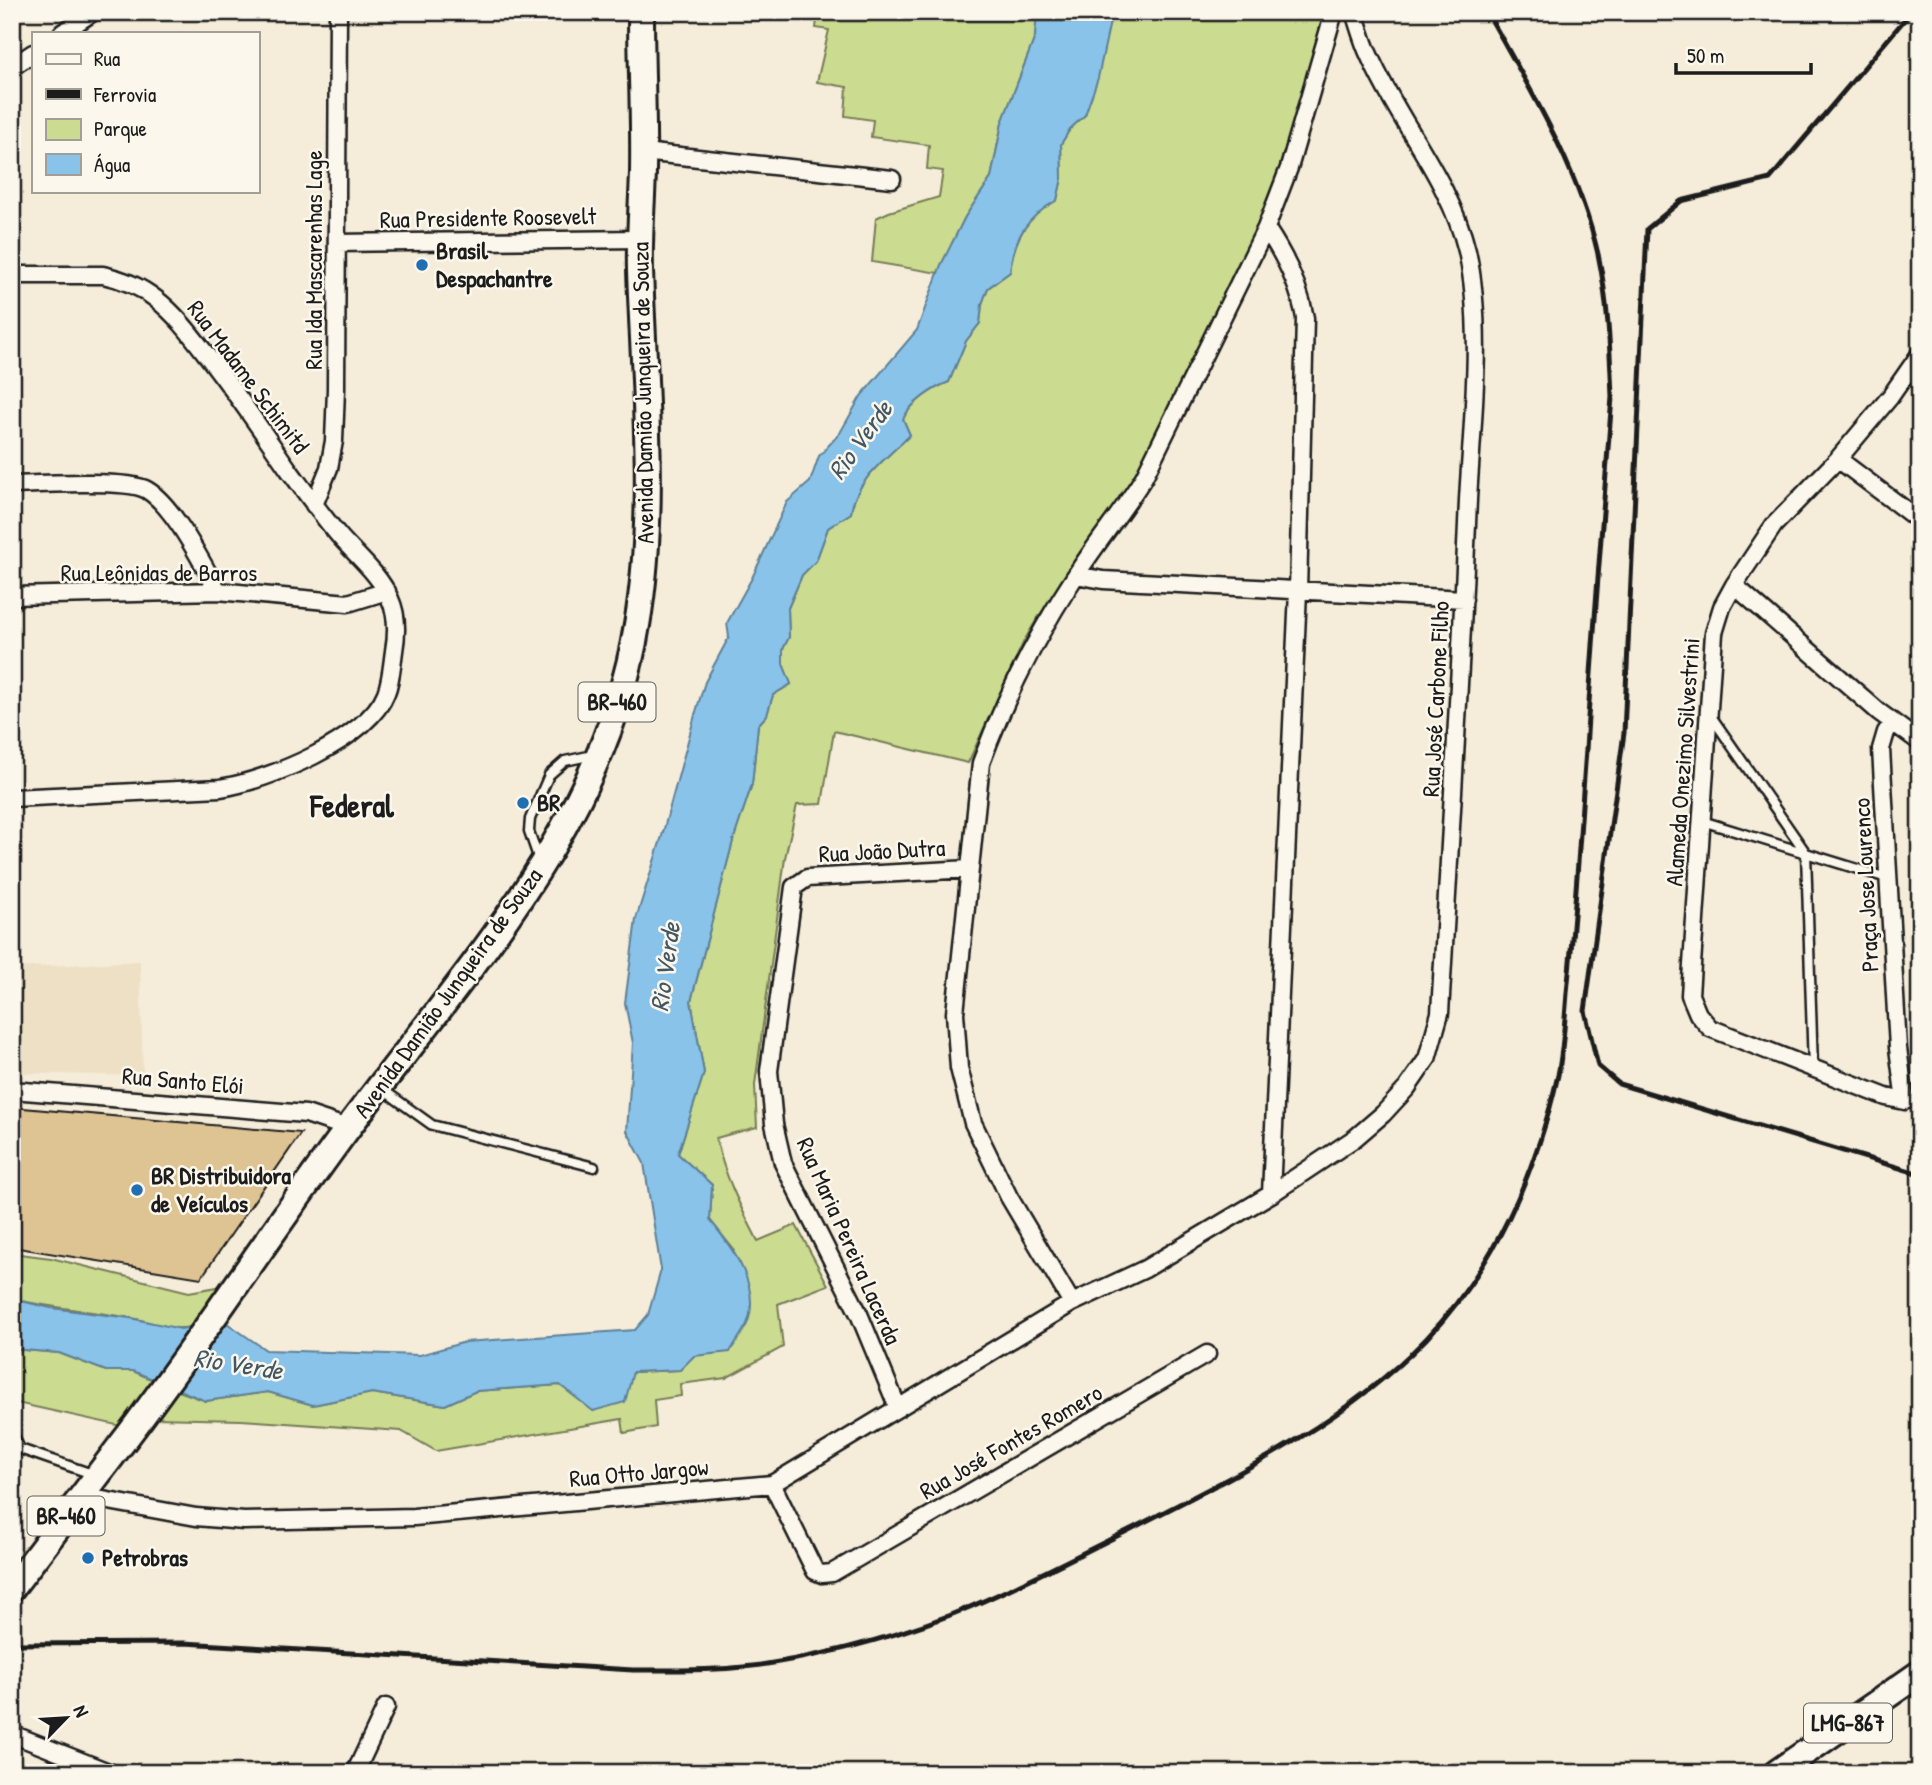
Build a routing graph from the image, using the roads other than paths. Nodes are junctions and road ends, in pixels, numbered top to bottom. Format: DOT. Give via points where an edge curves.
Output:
graph roads {
  1 [pos="93,12"];
  2 [pos="338,12"];
  3 [pos="640,12"];
  4 [pos="1334,12"];
  5 [pos="1354,12"];
  6 [pos="63,32"];
  7 [pos="32,54"];
  8 [pos="12,67"];
  9 [pos="643,152"];
  10 [pos="892,179"];
  11 [pos="1266,228"];
  12 [pos="639,240"];
  13 [pos="337,243"];
  14 [pos="12,275"];
  15 [pos="1920,354"];
  16 [pos="1838,459"];
  17 [pos="12,485"];
  18 [pos="314,505"];
  19 [pos="1920,521"];
  20 [pos="1076,575"];
  21 [pos="1734,584"];
  22 [pos="218,591"];
  23 [pos="387,591"];
  24 [pos="1298,591"];
  25 [pos="12,596"];
  26 [pos="1464,599"];
  27 [pos="1709,709"];
  28 [pos="1893,722"];
  29 [pos="1920,742"];
  30 [pos="600,754"];
  31 [pos="12,798"];
  32 [pos="1702,821"];
  33 [pos="1806,853"];
  34 [pos="541,866"];
  35 [pos="971,869"];
  36 [pos="1887,878"];
  37 [pos="798,882"];
  38 [pos="1813,1068"];
  39 [pos="380,1087"];
  40 [pos="12,1090"];
  41 [pos="348,1128"];
  42 [pos="594,1167"];
  43 [pos="1271,1194"];
  44 [pos="1145,1269"];
  45 [pos="1072,1303"];
  46 [pos="1207,1354"];
  47 [pos="898,1408"];
  48 [pos="12,1432"];
  49 [pos="96,1476"];
  50 [pos="772,1484"];
  51 [pos="81,1496"];
  52 [pos="836,1571"];
  53 [pos="814,1580"];
  54 [pos="12,1588"];
  55 [pos="1920,1673"];
  56 [pos="386,1707"];
  57 [pos="12,1734"];
  58 [pos="111,1773"];
  59 [pos="355,1773"];
  60 [pos="1776,1773"];
  1 -- 6 [label="street"];
  2 -- 13 [label="street, Rua Ida Mascarenhas Lage"];
  3 -- 9 [label="main road, Avenida Damião Junqueira de Souza / BR-460"];
  4 -- 11 [label="street" via="1290,168"];
  5 -- 26 [label="street, Rua José Carbone Filho" via="1370,57 1435,174 1466,250 1475,336"];
  7 -- 8 [label="street"];
  9 -- 10 [label="street"];
  9 -- 12 [label="main road, Avenida Damião Junqueira de Souza / BR-460"];
  11 -- 20 [label="street" via="1144,477"];
  11 -- 24 [label="street" via="1301,295 1305,318"];
  12 -- 13 [label="street, Rua Presidente Roosevelt"];
  12 -- 30 [label="main road, Avenida Damião Junqueira de Souza / BR-460" via="648,508 644,569 637,628"];
  13 -- 18 [label="street, Rua Ida Mascarenhas Lage" via="334,441"];
  14 -- 18 [label="street, Rua Madame Schimitd" via="103,275 155,298 201,348"];
  15 -- 16 [label="street, Alameda Onezimo Silvestrini"];
  16 -- 19 [label="street"];
  16 -- 21 [label="street, Alameda Onezimo Silvestrini" via="1774,525"];
  17 -- 22 [label="street" via="120,484 146,489 170,513"];
  18 -- 23 [label="street, Rua Madame Schimitd"];
  20 -- 24 [label="street"];
  20 -- 35 [label="street" via="995,725 981,763"];
  21 -- 27 [label="street, Alameda Onezimo Silvestrini" via="1714,633"];
  21 -- 28 [label="street"];
  22 -- 23 [label="street, Rua Leônidas de Barros" via="348,603"];
  22 -- 25 [label="street, Rua Leônidas de Barros"];
  23 -- 31 [label="street" via="397,625 386,694 366,719 321,751 241,785"];
  24 -- 26 [label="street"];
  24 -- 43 [label="street"];
  26 -- 43 [label="street, Rua José Carbone Filho" via="1440,1013 1427,1059 1399,1097 1355,1138"];
  27 -- 32 [label="street, Alameda Onezimo Silvestrini"];
  27 -- 33 [label="lane"];
  28 -- 29 [label="street"];
  28 -- 36 [label="street, Praça Jose Lourenco" via="1881,749"];
  30 -- 34 [label="main road, Avenida Damião Junqueira de Souza / BR-460"];
  30 -- 34 [label="lane" via="573,758 549,775 530,819 529,831"];
  32 -- 33 [label="lane"];
  32 -- 38 [label="street, Alameda Onezimo Silvestrini" via="1690,995 1698,1014 1710,1028"];
  33 -- 36 [label="lane"];
  33 -- 38 [label="lane"];
  34 -- 39 [label="main road, Avenida Damião Junqueira de Souza / BR-460" via="493,938"];
  35 -- 37 [label="street, Rua João Dutra"];
  35 -- 45 [label="street" via="955,1013 959,1068 973,1123 1009,1197"];
  36 -- 38 [label="street, Praça Jose Lourenco" via="1905,1101"];
  37 -- 47 [label="street, Rua Maria Pereira Lacerda" via="769,1071 774,1124 783,1163 859,1314"];
  39 -- 41 [label="main road, Avenida Damião Junqueira de Souza / BR-460"];
  39 -- 42 [label="lane" via="432,1125"];
  40 -- 41 [label="street, Rua Santo Elói" via="306,1114"];
  41 -- 49 [label="main road, Avenida Damião Junqueira de Souza / BR-460"];
  43 -- 44 [label="street, Rua José Carbone Filho"];
  44 -- 45 [label="street, Rua Otto Jargow"];
  45 -- 47 [label="street, Rua Otto Jargow"];
  46 -- 52 [label="street, Rua José Fontes Romero"];
  47 -- 50 [label="street, Rua Otto Jargow"];
  48 -- 49 [label="lane" via="20,1449"];
  49 -- 51 [label="main road, Avenida Damião Junqueira de Souza / BR-460"];
  50 -- 51 [label="street, Rua Otto Jargow" via="414,1517 244,1521"];
  50 -- 52 [label="street" via="815,1571"];
  51 -- 54 [label="main road, Avenida Damião Junqueira de Souza / BR-460"];
  52 -- 53 [label="street, Rua José Fontes Romero"];
  55 -- 60 [label="main road, LMG-867"];
  56 -- 59 [label="street"];
  57 -- 58 [label="street"];
}
